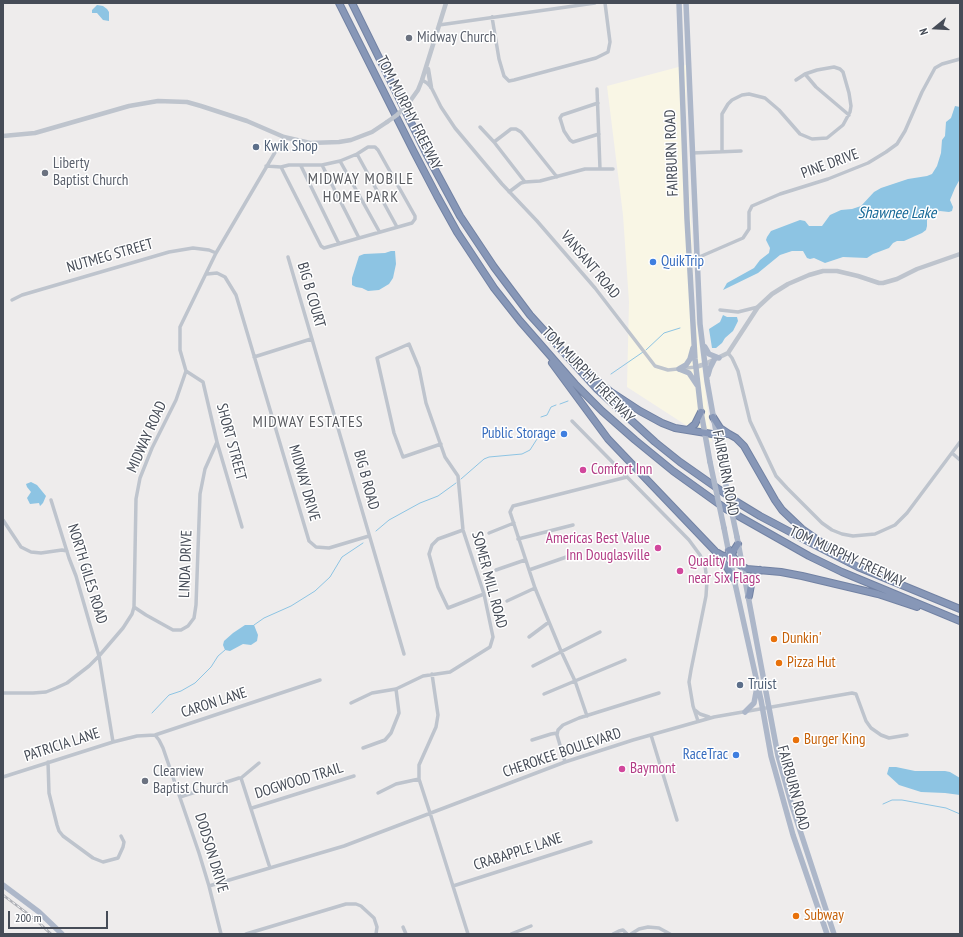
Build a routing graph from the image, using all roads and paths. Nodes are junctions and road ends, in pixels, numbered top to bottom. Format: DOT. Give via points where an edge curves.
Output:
graph roads {
  1 [pos="339,3"];
  2 [pos="352,3"];
  3 [pos="446,3"];
  4 [pos="595,3"];
  5 [pos="605,3"];
  6 [pos="679,3"];
  7 [pos="686,3"];
  8 [pos="492,18"];
  9 [pos="439,25"];
  10 [pos="960,59"];
  11 [pos="427,66"];
  12 [pos="805,74"];
  13 [pos="422,80"];
  14 [pos="796,80"];
  15 [pos="419,87"];
  16 [pos="431,87"];
  17 [pos="597,89"];
  18 [pos="598,103"];
  19 [pos="849,115"];
  20 [pos="480,127"];
  21 [pos="599,134"];
  22 [pos="3,136"];
  23 [pos="284,137"];
  24 [pos="494,142"];
  25 [pos="741,151"];
  26 [pos="722,152"];
  27 [pos="692,153"];
  28 [pos="357,154"];
  29 [pos="684,154"];
  30 [pos="340,161"];
  31 [pos="322,165"];
  32 [pos="266,166"];
  33 [pos="301,166"];
  34 [pos="281,167"];
  35 [pos="600,169"];
  36 [pos="613,169"];
  37 [pos="557,177"];
  38 [pos="525,182"];
  39 [pos="694,186"];
  40 [pos="509,192"];
  41 [pos="397,227"];
  42 [pos="379,231"];
  43 [pos="359,238"];
  44 [pos="340,244"];
  45 [pos="216,254"];
  46 [pos="960,254"];
  47 [pos="288,256"];
  48 [pos="697,258"];
  49 [pos="689,260"];
  50 [pos="206,274"];
  51 [pos="12,300"];
  52 [pos="758,307"];
  53 [pos="720,310"];
  54 [pos="702,337"];
  55 [pos="311,339"];
  56 [pos="551,340"];
  57 [pos="538,344"];
  58 [pos="695,344"];
  59 [pos="728,353"];
  60 [pos="254,357"];
  61 [pos="716,359"];
  62 [pos="705,364"];
  63 [pos="696,367"];
  64 [pos="678,369"];
  65 [pos="186,371"];
  66 [pos="707,381"];
  67 [pos="698,388"];
  68 [pos="701,412"];
  69 [pos="713,417"];
  70 [pos="572,421"];
  71 [pos="688,430"];
  72 [pos="704,432"];
  73 [pos="716,434"];
  74 [pos="729,434"];
  75 [pos="217,442"];
  76 [pos="960,442"];
  77 [pos="441,444"];
  78 [pos="952,453"];
  79 [pos="960,460"];
  80 [pos="627,476"];
  81 [pos="51,500"];
  82 [pos="3,520"];
  83 [pos="514,523"];
  84 [pos="573,525"];
  85 [pos="242,527"];
  86 [pos="463,530"];
  87 [pos="489,533"];
  88 [pos="368,536"];
  89 [pos="518,539"];
  90 [pos="738,544"];
  91 [pos="67,551"];
  92 [pos="714,551"];
  93 [pos="575,554"];
  94 [pos="730,554"];
  95 [pos="526,560"];
  96 [pos="858,566"];
  97 [pos="743,567"];
  98 [pos="496,570"];
  99 [pos="529,570"];
  100 [pos="760,570"];
  101 [pos="734,579"];
  102 [pos="535,588"];
  103 [pos="484,594"];
  104 [pos="749,596"];
  105 [pos="507,601"];
  106 [pos="134,607"];
  107 [pos="960,608"];
  108 [pos="958,620"];
  109 [pos="549,622"];
  110 [pos="600,632"];
  111 [pos="529,637"];
  112 [pos="561,651"];
  113 [pos="404,654"];
  114 [pos="100,656"];
  115 [pos="625,660"];
  116 [pos="533,666"];
  117 [pos="432,674"];
  118 [pos="320,680"];
  119 [pos="575,681"];
  120 [pos="757,683"];
  121 [pos="396,689"];
  122 [pos="3,692"];
  123 [pos="659,693"];
  124 [pos="544,694"];
  125 [pos="351,703"];
  126 [pos="693,706"];
  127 [pos="769,708"];
  128 [pos="762,709"];
  129 [pos="695,712"];
  130 [pos="744,712"];
  131 [pos="588,716"];
  132 [pos="710,718"];
  133 [pos="698,721"];
  134 [pos="689,723"];
  135 [pos="557,733"];
  136 [pos="155,735"];
  137 [pos="651,735"];
  138 [pos="907,735"];
  139 [pos="532,740"];
  140 [pos="114,742"];
  141 [pos="363,748"];
  142 [pos="48,762"];
  143 [pos="565,762"];
  144 [pos="259,763"];
  145 [pos="354,776"];
  146 [pos="3,777"];
  147 [pos="241,778"];
  148 [pos="419,779"];
  149 [pos="378,793"];
  150 [pos="180,797"];
  151 [pos="252,808"];
  152 [pos="430,813"];
  153 [pos="677,820"];
  154 [pos="121,836"];
  155 [pos="591,842"];
  156 [pos="270,868"];
  157 [pos="3,885"];
  158 [pos="209,886"];
  159 [pos="453,886"];
  160 [pos="531,926"];
  161 [pos="403,927"];
  162 [pos="62,934"];
  163 [pos="221,934"];
  164 [pos="246,934"];
  165 [pos="376,934"];
  166 [pos="406,934"];
  167 [pos="468,934"];
  168 [pos="511,934"];
  169 [pos="613,934"];
  170 [pos="627,934"];
  171 [pos="631,934"];
  172 [pos="670,934"];
  173 [pos="827,934"];
  174 [pos="834,934"];
  1 -- 57 [label="highway, TOM MURPHY FREEWAY" via="447,215 494,288"];
  2 -- 56 [label="highway, TOM MURPHY FREEWAY" via="429,160 460,216 512,292"];
  3 -- 9 [label="street"];
  4 -- 8 [label="street"];
  5 -- 8 [label="street" via="610,42 608,52 596,58 509,81 504,76 499,59"];
  6 -- 29 [label="main road, FAIRBURN ROAD"];
  7 -- 27 [label="main road, FAIRBURN ROAD"];
  8 -- 9 [label="street"];
  9 -- 11 [label="street"];
  10 -- 48 [label="street, PINE DRIVE" via="935,68 897,144 868,163 752,206 749,212 749,229 745,237"];
  11 -- 13 [label="street"];
  11 -- 16 [label="street"];
  12 -- 14 [label="street"];
  12 -- 19 [label="street" via="816,87"];
  12 -- 19 [label="street" via="840,68 851,101"];
  13 -- 15 [label="street"];
  13 -- 16 [label="street, VANSANT ROAD" via="428,82"];
  15 -- 16 [label="street"];
  15 -- 23 [label="street, bridge" via="401,111 364,136 339,142 310,143"];
  16 -- 40 [label="street, VANSANT ROAD" via="455,128"];
  17 -- 18 [label="street"];
  18 -- 21 [label="street"];
  18 -- 21 [label="street" via="562,115 560,118 564,131 574,142"];
  19 -- 26 [label="street" via="843,125 827,138 812,139 800,134 779,110 764,98 742,95 732,100 722,114"];
  20 -- 24 [label="street"];
  21 -- 35 [label="street"];
  22 -- 23 [label="street" via="35,133 129,106 166,101 201,106 247,121"];
  23 -- 32 [label="street"];
  24 -- 37 [label="street" via="511,129 516,129"];
  24 -- 38 [label="street"];
  25 -- 26 [label="street"];
  26 -- 27 [label="street"];
  27 -- 39 [label="main road, FAIRBURN ROAD"];
  28 -- 30 [label="street"];
  28 -- 41 [label="street"];
  28 -- 41 [label="street" via="368,147 378,150 410,206 415,219 412,223"];
  29 -- 39 [label="main road" via="689,157 690,177"];
  29 -- 49 [label="main road, FAIRBURN ROAD"];
  30 -- 31 [label="street"];
  30 -- 42 [label="street"];
  31 -- 33 [label="street"];
  31 -- 43 [label="street"];
  32 -- 34 [label="street"];
  32 -- 45 [label="street"];
  33 -- 34 [label="street"];
  33 -- 44 [label="street"];
  34 -- 44 [label="street" via="321,246 324,248"];
  35 -- 36 [label="street"];
  35 -- 37 [label="street"];
  37 -- 38 [label="street"];
  38 -- 40 [label="street"];
  39 -- 48 [label="main road, FAIRBURN ROAD"];
  40 -- 64 [label="street, VANSANT ROAD" via="595,288 655,366 668,370"];
  41 -- 42 [label="street"];
  42 -- 43 [label="street"];
  43 -- 44 [label="street"];
  45 -- 50 [label="street"];
  45 -- 51 [label="street, NUTMEG STREET" via="209,250 193,248 169,252"];
  46 -- 52 [label="street, VANSANT ROAD" via="883,283 837,271 823,271 788,284"];
  47 -- 55 [label="street, BIG B COURT"];
  48 -- 49 [label="street, PINE DRIVE"];
  48 -- 54 [label="main road, FAIRBURN ROAD"];
  49 -- 58 [label="main road, FAIRBURN ROAD"];
  50 -- 60 [label="street, MIDWAY DRIVE" via="217,272 225,277 236,295"];
  50 -- 65 [label="street" via="180,328 180,350"];
  52 -- 53 [label="street" via="738,312"];
  52 -- 59 [label="street, VANSANT ROAD"];
  54 -- 61 [label="main road" via="706,351"];
  54 -- 62 [label="main road, FAIRBURN ROAD"];
  55 -- 60 [label="street"];
  55 -- 88 [label="street, BIG B ROAD"];
  56 -- 71 [label="highway" via="600,384 634,407 662,424"];
  56 -- 96 [label="highway, TOM MURPHY FREEWAY" via="618,409 680,462 760,516"];
  57 -- 92 [label="highway" via="608,439"];
  57 -- 108 [label="highway, TOM MURPHY FREEWAY" via="602,411 635,440 726,509 810,556"];
  58 -- 63 [label="main road, FAIRBURN ROAD"];
  58 -- 64 [label="main road" via="690,359"];
  59 -- 61 [label="street, VANSANT ROAD"];
  59 -- 78 [label="street" via="738,371 750,421 776,476 832,530 853,536 864,536 895,525"];
  60 -- 88 [label="street, MIDWAY DRIVE" via="309,540 316,547 330,548"];
  61 -- 62 [label="street, VANSANT ROAD"];
  61 -- 66 [label="main road" via="710,368"];
  62 -- 63 [label="street, VANSANT ROAD"];
  62 -- 66 [label="main road, FAIRBURN ROAD"];
  63 -- 64 [label="street, VANSANT ROAD"];
  63 -- 67 [label="main road, FAIRBURN ROAD"];
  64 -- 67 [label="main road" via="689,373"];
  65 -- 75 [label="street, SHORT STREET" via="203,382"];
  65 -- 106 [label="street, MIDWAY ROAD" via="176,400 140,478 136,498"];
  66 -- 69 [label="main road, FAIRBURN ROAD"];
  67 -- 68 [label="main road, FAIRBURN ROAD"];
  68 -- 71 [label="highway" via="695,424"];
  68 -- 72 [label="main road, FAIRBURN ROAD"];
  69 -- 73 [label="main road, FAIRBURN ROAD"];
  69 -- 74 [label="highway" via="720,428"];
  70 -- 80 [label="street"];
  71 -- 72 [label="highway"];
  72 -- 73 [label="highway"];
  72 -- 94 [label="main road, FAIRBURN ROAD, bridge"];
  73 -- 74 [label="highway"];
  73 -- 90 [label="main road, FAIRBURN ROAD, bridge"];
  74 -- 96 [label="highway" via="744,446 775,500 787,515 818,541"];
  75 -- 85 [label="street, SHORT STREET"];
  75 -- 106 [label="street, LINDA DRIVE" via="206,469 200,494 194,618 188,626 181,630 173,630"];
  76 -- 78 [label="street"];
  77 -- 77 [label="street, SOMER MILL ROAD" via="426,403 419,368 409,344 377,358 394,433 403,457"];
  77 -- 86 [label="street, SOMER MILL ROAD" via="445,457 458,476"];
  78 -- 79 [label="street"];
  80 -- 83 [label="street" via="513,506 510,512"];
  80 -- 126 [label="street" via="691,542 705,566 706,596 690,682"];
  81 -- 91 [label="street, NORTH GILES ROAD"];
  82 -- 91 [label="street" via="21,547 31,552"];
  83 -- 87 [label="street"];
  83 -- 89 [label="street"];
  84 -- 89 [label="street"];
  86 -- 103 [label="street, SOMER MILL ROAD"];
  86 -- 103 [label="street" via="438,539 432,545 429,554 438,587 448,608"];
  88 -- 113 [label="street, BIG B ROAD"];
  89 -- 95 [label="street"];
  90 -- 94 [label="highway"];
  90 -- 97 [label="main road, FAIRBURN ROAD"];
  91 -- 114 [label="street, NORTH GILES ROAD"];
  92 -- 94 [label="highway" via="723,556"];
  92 -- 101 [label="highway"];
  93 -- 99 [label="street"];
  94 -- 97 [label="highway"];
  94 -- 101 [label="main road, FAIRBURN ROAD"];
  95 -- 98 [label="street"];
  95 -- 99 [label="street"];
  96 -- 107 [label="highway, TOM MURPHY FREEWAY"];
  97 -- 100 [label="highway"];
  97 -- 104 [label="main road, FAIRBURN ROAD"];
  99 -- 102 [label="street"];
  100 -- 104 [label="highway" via="752,579"];
  100 -- 108 [label="highway" via="823,580 878,594"];
  101 -- 120 [label="main road, FAIRBURN ROAD"];
  102 -- 105 [label="street"];
  102 -- 109 [label="street"];
  103 -- 117 [label="street, SOMER MILL ROAD" via="493,637 490,648 450,672"];
  104 -- 127 [label="main road, FAIRBURN ROAD"];
  106 -- 114 [label="street, MIDWAY ROAD" via="123,628"];
  109 -- 111 [label="street"];
  109 -- 112 [label="street"];
  110 -- 112 [label="street"];
  112 -- 116 [label="street"];
  112 -- 119 [label="street"];
  114 -- 122 [label="street, MIDWAY ROAD" via="73,679 46,692"];
  114 -- 140 [label="street, PATRICIA LANE"];
  115 -- 119 [label="street"];
  117 -- 121 [label="street, SOMER MILL ROAD"];
  117 -- 148 [label="street" via="438,715 436,727 419,765"];
  118 -- 136 [label="street, CARON LANE"];
  119 -- 124 [label="street"];
  119 -- 131 [label="street"];
  120 -- 128 [label="main road, FAIRBURN ROAD"];
  120 -- 130 [label="main road" via="754,703"];
  121 -- 125 [label="street, SOMER MILL ROAD" via="372,693"];
  121 -- 141 [label="street" via="399,713 391,734 385,740"];
  123 -- 131 [label="street"];
  126 -- 129 [label="street"];
  126 -- 132 [label="street" via="700,714"];
  127 -- 128 [label="street, CHEROKEE BOULEVARD"];
  127 -- 138 [label="street, CHEROKEE BOULEVARD" via="852,693 856,694 871,728 889,738"];
  127 -- 174 [label="main road, FAIRBURN ROAD" via="788,792"];
  128 -- 130 [label="street, CHEROKEE BOULEVARD"];
  128 -- 173 [label="main road, FAIRBURN ROAD" via="781,794"];
  129 -- 133 [label="street"];
  129 -- 134 [label="street"];
  130 -- 132 [label="street, CHEROKEE BOULEVARD"];
  131 -- 135 [label="street" via="562,725"];
  132 -- 133 [label="street, CHEROKEE BOULEVARD"];
  133 -- 134 [label="street, CHEROKEE BOULEVARD"];
  134 -- 137 [label="street, CHEROKEE BOULEVARD"];
  135 -- 139 [label="street"];
  135 -- 143 [label="street"];
  136 -- 140 [label="street, CARON LANE" via="137,736"];
  136 -- 150 [label="street, DODSON DRIVE" via="163,748"];
  137 -- 143 [label="street, CHEROKEE BOULEVARD"];
  137 -- 153 [label="street"];
  140 -- 142 [label="street, PATRICIA LANE"];
  142 -- 146 [label="street, PATRICIA LANE"];
  142 -- 154 [label="street" via="49,793 59,832 93,858 103,862 118,858 124,842"];
  143 -- 152 [label="street, CHEROKEE BOULEVARD"];
  144 -- 147 [label="street"];
  145 -- 151 [label="street, DOGWOOD TRAIL"];
  147 -- 150 [label="street"];
  147 -- 151 [label="street"];
  148 -- 149 [label="street" via="396,784"];
  148 -- 152 [label="street"];
  150 -- 158 [label="street, DODSON DRIVE"];
  151 -- 156 [label="street"];
  152 -- 156 [label="street, CHEROKEE BOULEVARD" via="344,846"];
  152 -- 159 [label="street"];
  155 -- 159 [label="street, CRABAPPLE LANE"];
  156 -- 158 [label="street, CHEROKEE BOULEVARD"];
  157 -- 162 [label="main road"];
  158 -- 163 [label="street, DODSON DRIVE"];
  159 -- 167 [label="street"];
  160 -- 168 [label="street"];
  161 -- 166 [label="street"];
  164 -- 165 [label="street" via="346,904 361,906 374,918"];
  169 -- 170 [label="street" via="623,930"];
  171 -- 172 [label="street" via="648,926 660,928"];
}
